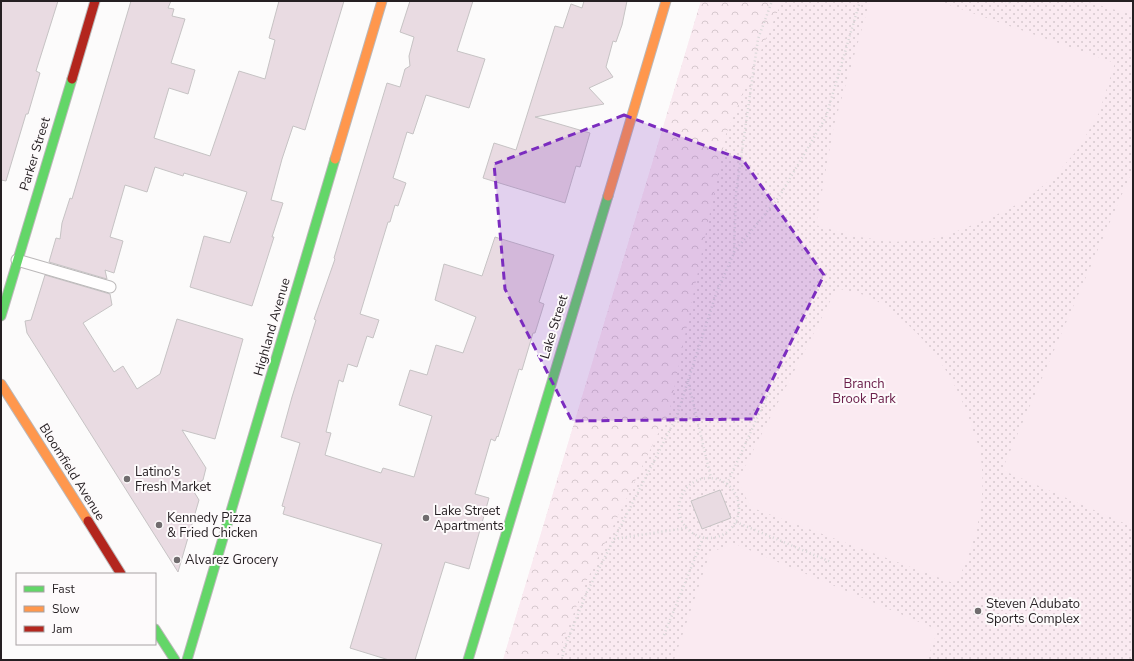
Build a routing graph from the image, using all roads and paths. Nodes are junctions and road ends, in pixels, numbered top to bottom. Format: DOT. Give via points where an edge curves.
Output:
graph roads {
  1 [pos="95,1"];
  2 [pos="382,1"];
  3 [pos="666,1"];
  4 [pos="772,1"];
  5 [pos="860,1"];
  6 [pos="1006,1"];
  7 [pos="1012,3"];
  8 [pos="734,253"];
  9 [pos="17,260"];
  10 [pos="110,287"];
  11 [pos="1,316"];
  12 [pos="688,380"];
  13 [pos="1,384"];
  14 [pos="769,392"];
  15 [pos="711,478"];
  16 [pos="727,484"];
  17 [pos="736,522"];
  18 [pos="686,528"];
  19 [pos="703,538"];
  20 [pos="614,540"];
  21 [pos="831,562"];
  22 [pos="120,573"];
  23 [pos="156,631"];
  24 [pos="664,635"];
  25 [pos="175,660"];
  26 [pos="187,660"];
  27 [pos="468,660"];
  28 [pos="562,660"];
  1 -- 9 [label="street, Parker Street"];
  2 -- 26 [label="street, Highland Avenue"];
  3 -- 27 [label="street, Lake Street"];
  4 -- 8 [label="path" via="758,40 736,193"];
  5 -- 8 [label="path" via="826,117 779,197"];
  6 -- 7 [label="path"];
  8 -- 12 [label="path" via="717,291"];
  9 -- 10 [label="lane"];
  9 -- 11 [label="street, Parker Street"];
  12 -- 15 [label="path"];
  12 -- 20 [label="path" via="676,418"];
  13 -- 22 [label="street, Bloomfield Avenue"];
  14 -- 16 [label="path"];
  15 -- 16 [label="path"];
  15 -- 18 [label="path" via="701,479 692,484 680,499 679,510"];
  16 -- 17 [label="path" via="736,493 739,503 740,513"];
  17 -- 19 [label="path" via="731,530 722,536"];
  17 -- 21 [label="path"];
  18 -- 19 [label="path"];
  18 -- 20 [label="path"];
  19 -- 24 [label="path"];
  20 -- 28 [label="path" via="587,592"];
  23 -- 25 [label="street"];
}
